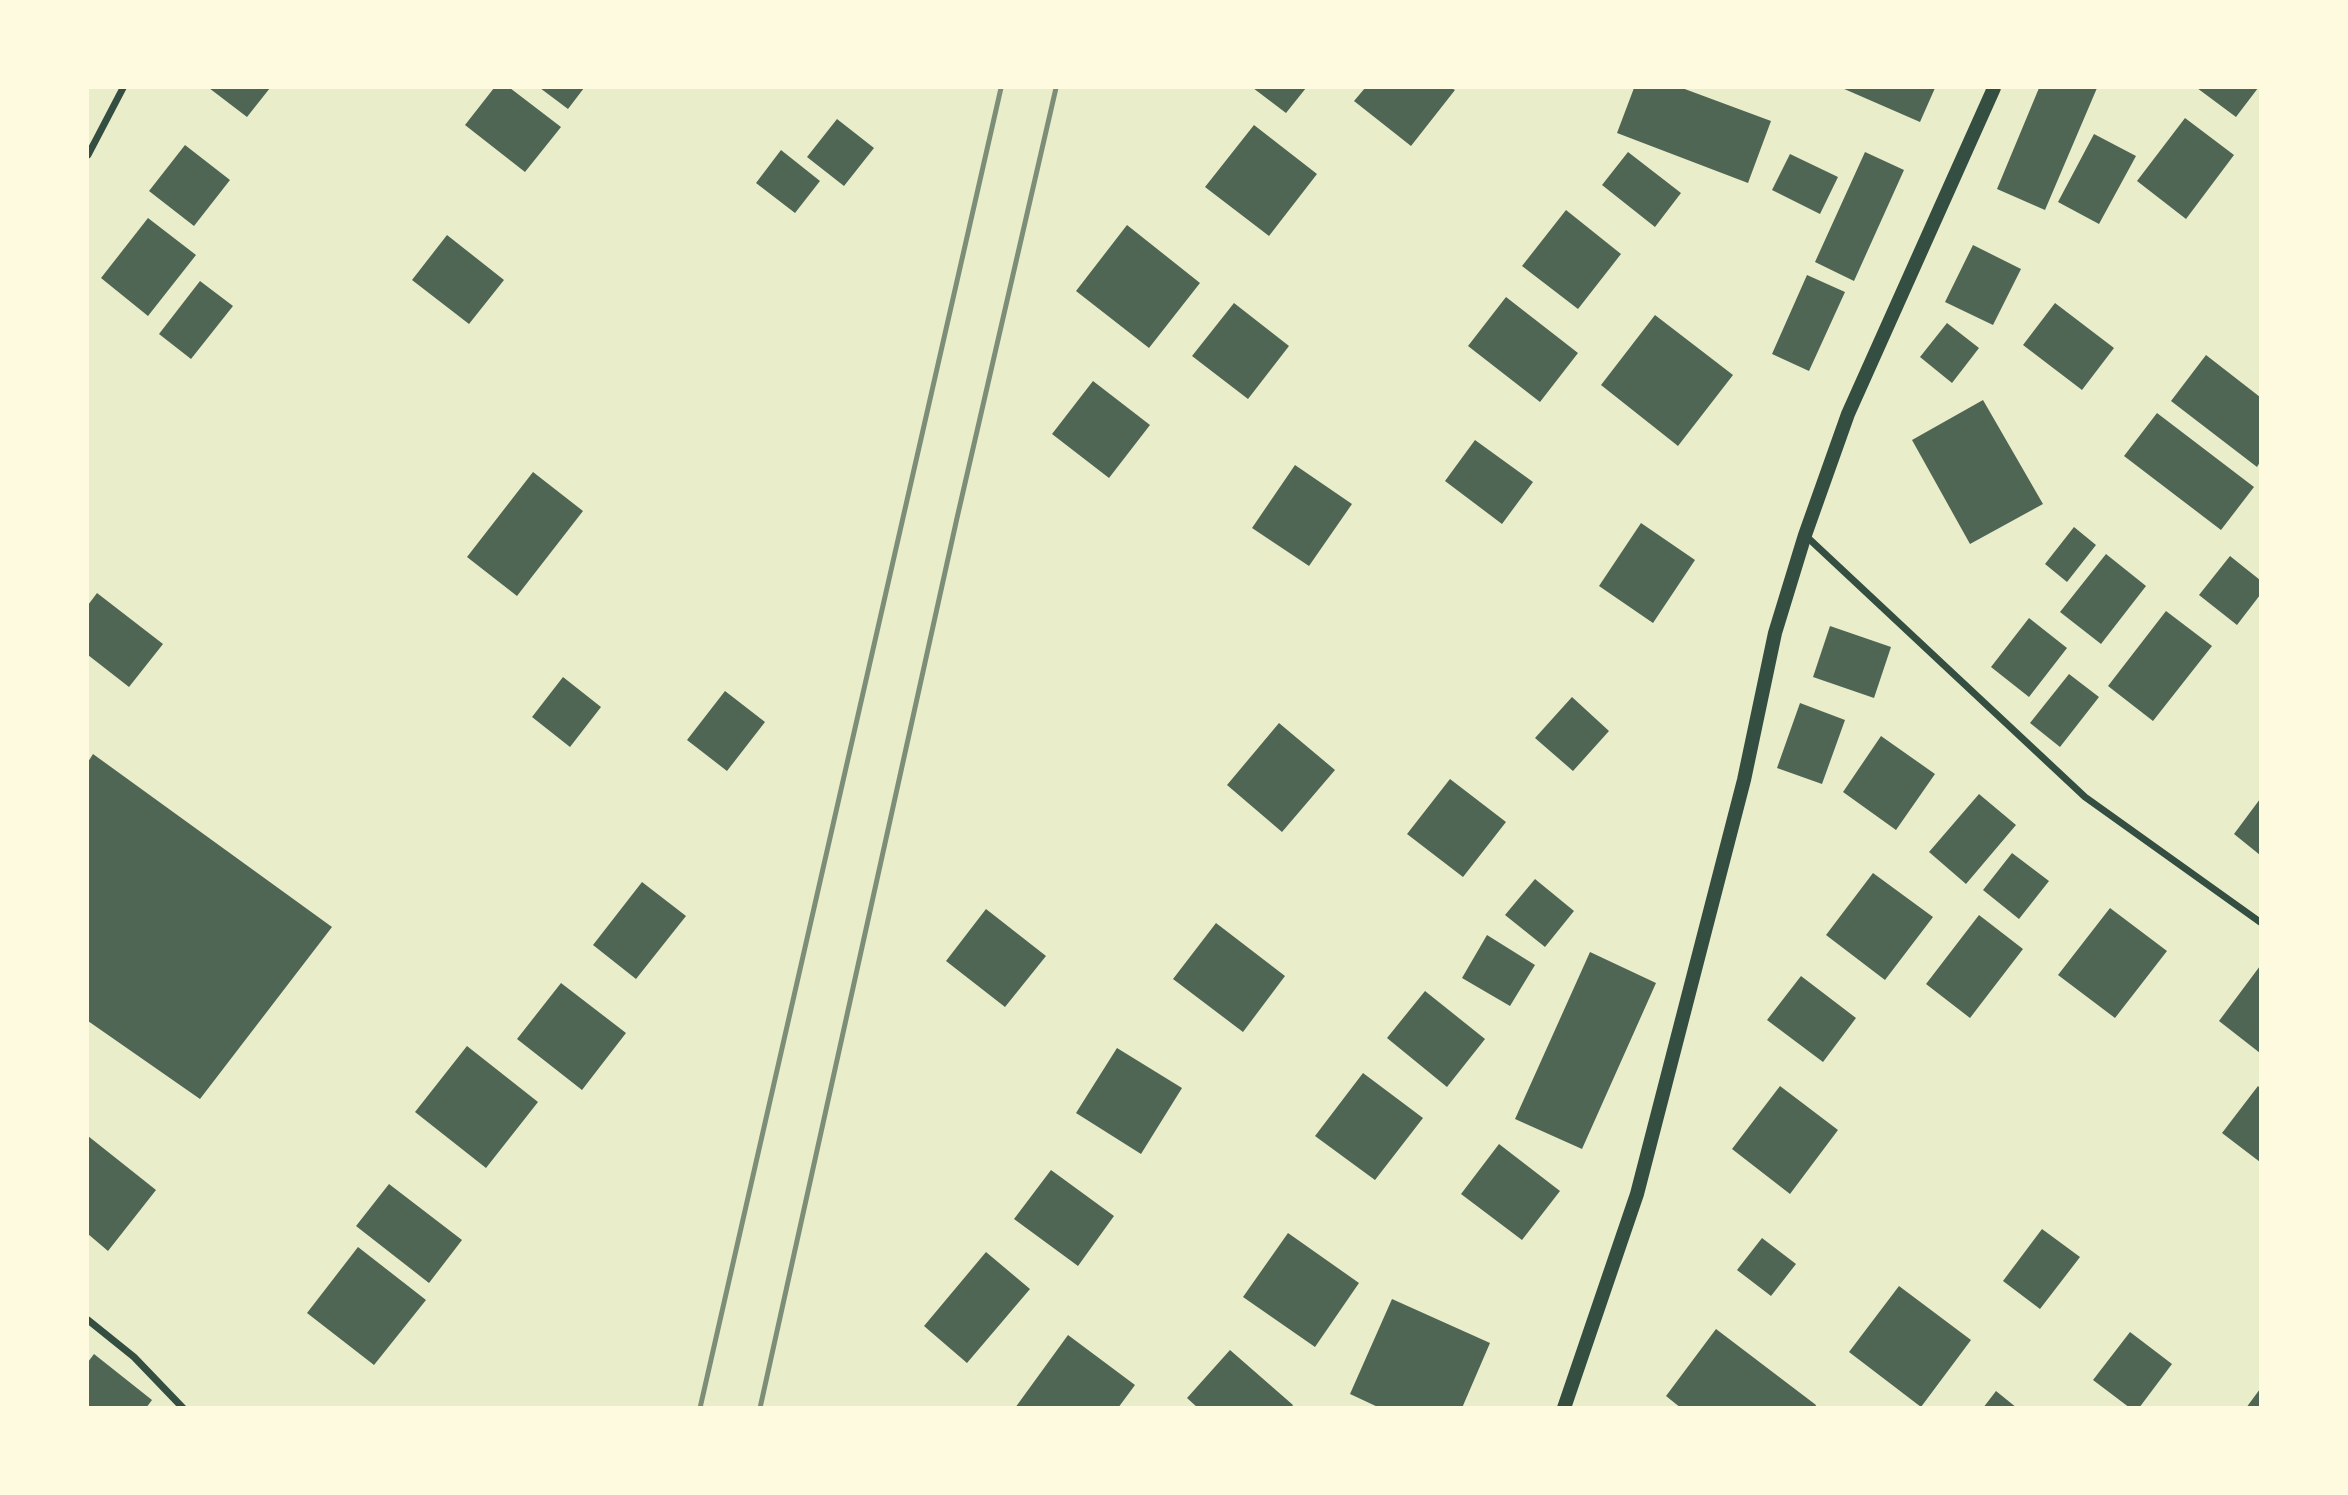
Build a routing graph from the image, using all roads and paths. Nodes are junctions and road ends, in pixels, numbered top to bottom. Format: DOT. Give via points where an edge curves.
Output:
graph roads {
  1 [pos="124,88"];
  2 [pos="1994,88"];
  3 [pos="88,155"];
  4 [pos="1805,535"];
  5 [pos="2260,922"];
  6 [pos="88,1320"];
  7 [pos="183,1408"];
  8 [pos="1564,1408"];
  1 -- 3 [label="street"];
  2 -- 4 [label="main road" via="1848,414"];
  4 -- 5 [label="street" via="2085,797"];
  4 -- 8 [label="main road" via="1775,633 1744,780 1637,1195"];
  6 -- 7 [label="street" via="134,1357"];
}
